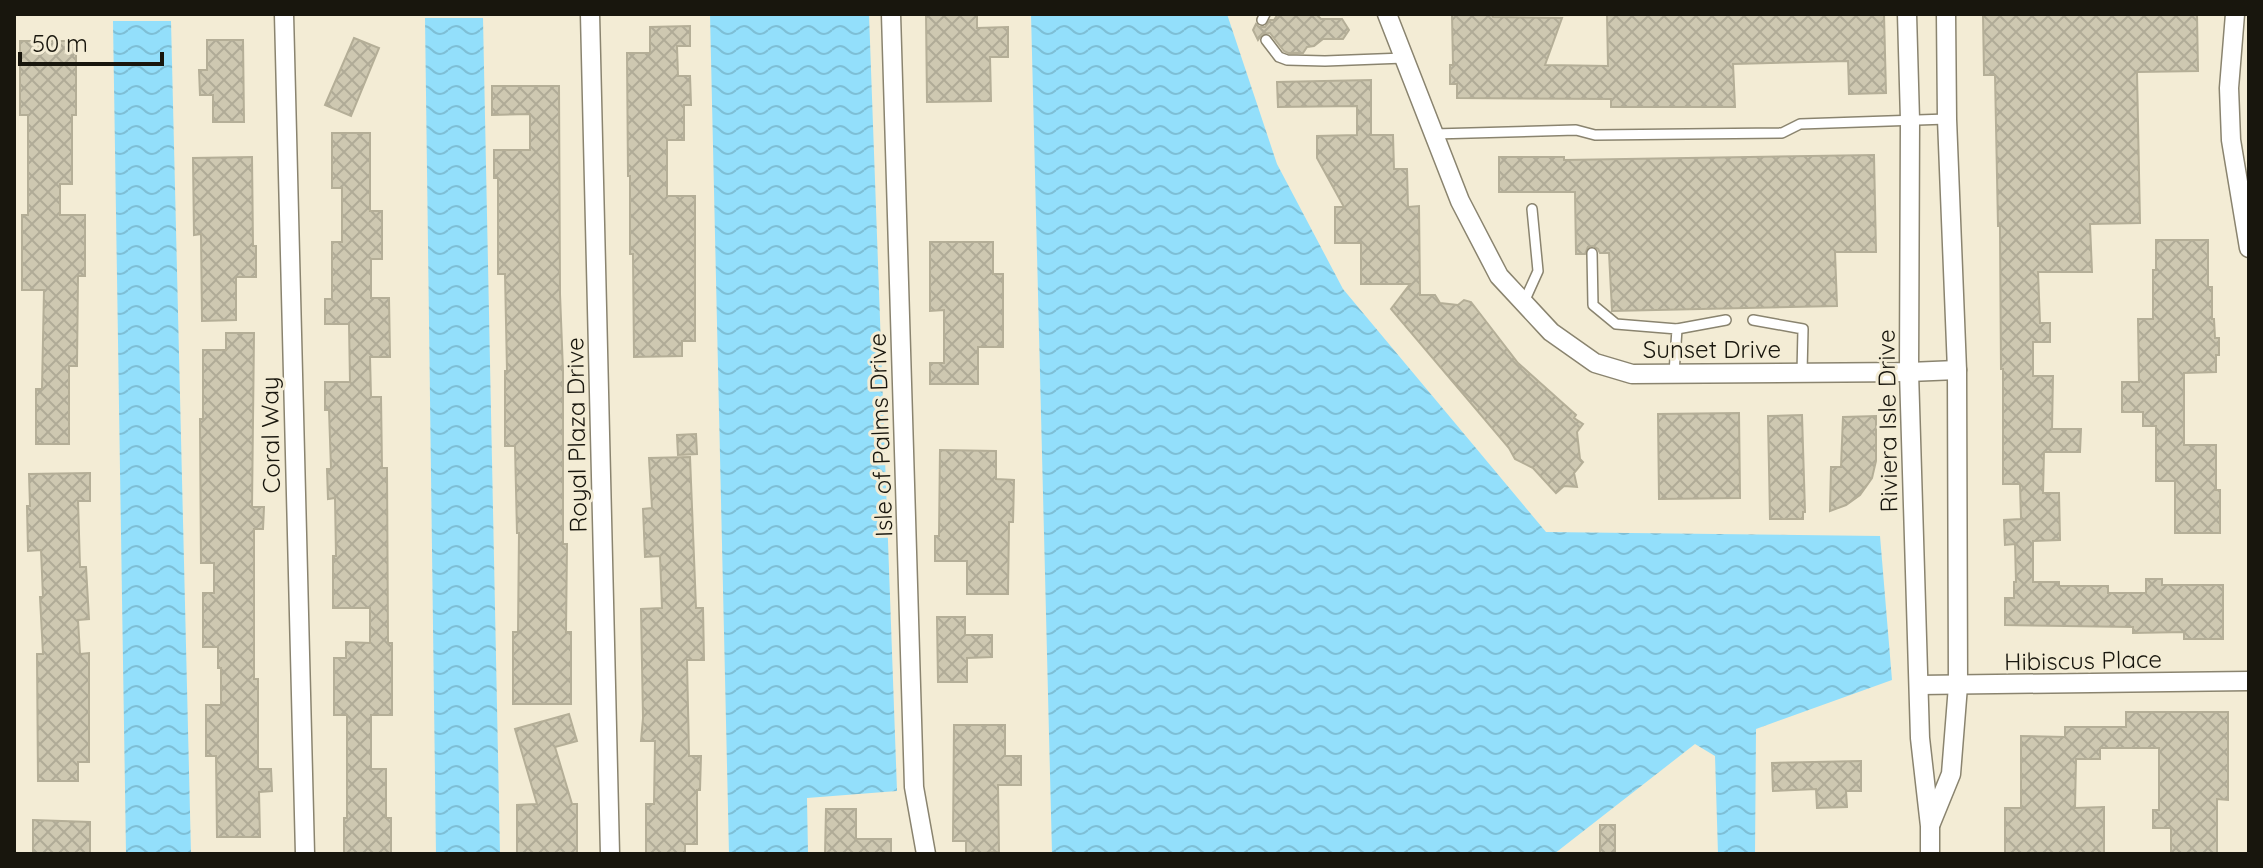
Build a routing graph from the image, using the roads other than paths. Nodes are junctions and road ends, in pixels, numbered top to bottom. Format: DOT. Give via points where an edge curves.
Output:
graph roads {
  1 [pos="284,14"];
  2 [pos="590,14"];
  3 [pos="891,14"];
  4 [pos="1907,14"];
  5 [pos="2235,14"];
  6 [pos="1394,16"];
  7 [pos="1946,20"];
  8 [pos="1266,40"];
  9 [pos="1404,58"];
  10 [pos="1947,119"];
  11 [pos="1910,120"];
  12 [pos="1434,134"];
  13 [pos="1532,209"];
  14 [pos="2249,248"];
  15 [pos="1592,253"];
  16 [pos="1524,302"];
  17 [pos="1726,320"];
  18 [pos="1753,320"];
  19 [pos="1677,329"];
  20 [pos="1957,370"];
  21 [pos="1909,372"];
  22 [pos="1674,373"];
  23 [pos="1802,373"];
  24 [pos="2249,681"];
  25 [pos="1919,685"];
  26 [pos="1958,686"];
  27 [pos="1930,826"];
  28 [pos="305,854"];
  29 [pos="610,854"];
  30 [pos="926,854"];
  31 [pos="1930,854"];
  1 -- 28 [label="street, Coral Way"];
  2 -- 29 [label="street, Royal Plaza Drive"];
  3 -- 30 [label="street, Isle of Palms Drive" via="914,787"];
  4 -- 11 [label="street, Riviera Isle Drive"];
  5 -- 14 [label="street" via="2231,140"];
  6 -- 9 [label="street, Sunset Drive"];
  7 -- 10 [label="street, Riviera Isle Drive"];
  8 -- 9 [label="lane" via="1287,60"];
  9 -- 12 [label="street, Sunset Drive"];
  10 -- 11 [label="lane"];
  10 -- 20 [label="street, Riviera Isle Drive"];
  11 -- 12 [label="lane" via="1800,124 1782,133"];
  11 -- 21 [label="street, Riviera Isle Drive"];
  12 -- 16 [label="street, Sunset Drive" via="1460,201 1499,276"];
  13 -- 16 [label="lane" via="1538,271"];
  15 -- 19 [label="lane" via="1593,305 1616,324"];
  16 -- 22 [label="street, Sunset Drive" via="1551,332 1595,363 1632,374"];
  17 -- 19 [label="lane"];
  18 -- 23 [label="lane" via="1803,329"];
  19 -- 22 [label="lane"];
  20 -- 21 [label="street, Sunset Drive"];
  20 -- 26 [label="street, Riviera Isle Drive"];
  21 -- 23 [label="street, Sunset Drive"];
  21 -- 25 [label="street, Riviera Isle Drive"];
  22 -- 23 [label="street, Sunset Drive"];
  24 -- 26 [label="street, Hibiscus Place"];
  25 -- 26 [label="street, Hibiscus Place"];
  25 -- 27 [label="street, Riviera Isle Drive"];
  26 -- 27 [label="street, Riviera Isle Drive" via="1951,774"];
  27 -- 31 [label="street, Riviera Isle Drive"];
}
